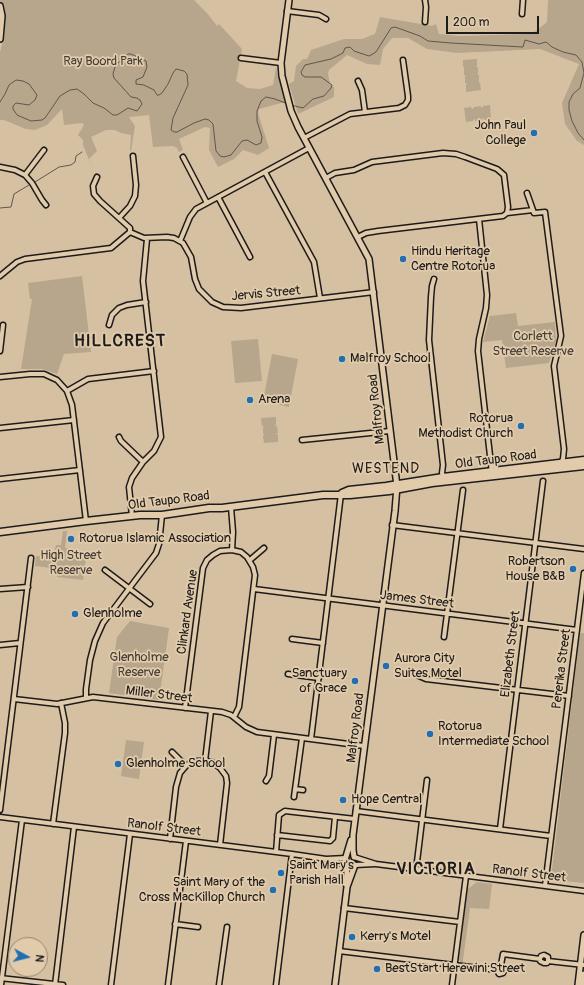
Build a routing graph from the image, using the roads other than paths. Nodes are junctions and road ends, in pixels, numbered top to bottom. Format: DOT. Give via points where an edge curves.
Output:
graph roads {
  1 [pos="289,0"];
  2 [pos="425,0"];
  3 [pos="522,0"];
  4 [pos="0,6"];
  5 [pos="287,11"];
  6 [pos="522,14"];
  7 [pos="326,19"];
  8 [pos="425,22"];
  9 [pos="0,39"];
  10 [pos="241,58"];
  11 [pos="404,60"];
  12 [pos="281,63"];
  13 [pos="358,82"];
  14 [pos="365,112"];
  15 [pos="304,138"];
  16 [pos="309,148"];
  17 [pos="44,150"];
  18 [pos="133,156"];
  19 [pos="183,157"];
  20 [pos="0,167"];
  21 [pos="265,172"];
  22 [pos="24,175"];
  23 [pos="97,177"];
  24 [pos="326,178"];
  25 [pos="527,193"];
  26 [pos="218,197"];
  27 [pos="207,203"];
  28 [pos="46,204"];
  29 [pos="533,210"];
  30 [pos="506,214"];
  31 [pos="119,218"];
  32 [pos="479,220"];
  33 [pos="130,232"];
  34 [pos="358,237"];
  35 [pos="147,239"];
  36 [pos="180,241"];
  37 [pos="250,257"];
  38 [pos="0,276"];
  39 [pos="434,279"];
  40 [pos="374,292"];
  41 [pos="320,298"];
  42 [pos="146,302"];
  43 [pos="3,325"];
  44 [pos="109,325"];
  45 [pos="0,351"];
  46 [pos="154,371"];
  47 [pos="0,377"];
  48 [pos="67,391"];
  49 [pos="74,420"];
  50 [pos="0,428"];
  51 [pos="390,431"];
  52 [pos="119,437"];
  53 [pos="302,440"];
  54 [pos="564,449"];
  55 [pos="584,460"];
  56 [pos="143,462"];
  57 [pos="570,462"];
  58 [pos="560,463"];
  59 [pos="584,466"];
  60 [pos="532,469"];
  61 [pos="80,470"];
  62 [pos="494,473"];
  63 [pos="446,478"];
  64 [pos="0,479"];
  65 [pos="543,481"];
  66 [pos="396,487"];
  67 [pos="463,490"];
  68 [pos="341,494"];
  69 [pos="231,507"];
  70 [pos="162,515"];
  71 [pos="132,516"];
  72 [pos="86,521"];
  73 [pos="392,525"];
  74 [pos="0,532"];
  75 [pos="457,533"];
  76 [pos="535,543"];
  77 [pos="264,548"];
  78 [pos="584,549"];
  79 [pos="232,550"];
  80 [pos="31,558"];
  81 [pos="250,560"];
  82 [pos="105,570"];
  83 [pos="584,573"];
  84 [pos="28,586"];
  85 [pos="129,588"];
  86 [pos="0,589"];
  87 [pos="254,589"];
  88 [pos="328,599"];
  89 [pos="150,604"];
  90 [pos="382,605"];
  91 [pos="448,613"];
  92 [pos="525,623"];
  93 [pos="577,630"];
  94 [pos="444,637"];
  95 [pos="292,639"];
  96 [pos="323,642"];
  97 [pos="20,643"];
  98 [pos="0,645"];
  99 [pos="288,674"];
  100 [pos="419,676"];
  101 [pos="319,678"];
  102 [pos="517,690"];
  103 [pos="569,696"];
  104 [pos="86,697"];
  105 [pos="14,699"];
  106 [pos="61,703"];
  107 [pos="185,708"];
  108 [pos="211,711"];
  109 [pos="234,717"];
  110 [pos="274,735"];
  111 [pos="302,738"];
  112 [pos="311,739"];
  113 [pos="364,746"];
  114 [pos="172,752"];
  115 [pos="205,760"];
  116 [pos="186,766"];
  117 [pos="427,780"];
  118 [pos="266,781"];
  119 [pos="295,789"];
  120 [pos="303,790"];
  121 [pos="294,797"];
  122 [pos="0,810"];
  123 [pos="356,811"];
  124 [pos="0,817"];
  125 [pos="335,817"];
  126 [pos="355,819"];
  127 [pos="22,820"];
  128 [pos="422,820"];
  129 [pos="53,824"];
  130 [pos="74,827"];
  131 [pos="500,829"];
  132 [pos="130,834"];
  133 [pos="277,835"];
  134 [pos="353,835"];
  135 [pos="551,836"];
  136 [pos="170,839"];
  137 [pos="186,840"];
  138 [pos="220,845"];
  139 [pos="276,852"];
  140 [pos="292,854"];
  141 [pos="354,857"];
  142 [pos="346,858"];
  143 [pos="326,859"];
  144 [pos="376,864"];
  145 [pos="346,865"];
  146 [pos="355,865"];
  147 [pos="416,870"];
  148 [pos="466,876"];
  149 [pos="545,886"];
  150 [pos="347,887"];
  151 [pos="584,891"];
  152 [pos="344,908"];
  153 [pos="460,922"];
  154 [pos="175,924"];
  155 [pos="198,927"];
  156 [pos="227,927"];
  157 [pos="584,935"];
  158 [pos="339,951"];
  159 [pos="582,964"];
  160 [pos="501,965"];
  161 [pos="455,966"];
  162 [pos="496,969"];
  163 [pos="584,974"];
  164 [pos="1,978"];
  165 [pos="55,984"];
  166 [pos="1,985"];
  167 [pos="63,985"];
  168 [pos="111,985"];
  169 [pos="168,985"];
  170 [pos="219,985"];
  171 [pos="276,985"];
  172 [pos="335,985"];
  173 [pos="452,985"];
  174 [pos="578,985"];
  175 [pos="583,985"];
  1 -- 5 [label="main road, Malfroy Road"];
  2 -- 8 [label="street"];
  3 -- 6 [label="street"];
  4 -- 9 [label="main road"];
  5 -- 7 [label="street" via="319,15"];
  5 -- 12 [label="main road, Malfroy Road"];
  10 -- 12 [label="street"];
  11 -- 14 [label="street" via="407,103 402,107"];
  12 -- 15 [label="main road, Malfroy Road" via="288,98"];
  13 -- 14 [label="street" via="362,90"];
  14 -- 15 [label="street" via="345,116"];
  15 -- 16 [label="main road, Malfroy Road"];
  16 -- 21 [label="street"];
  16 -- 24 [label="main road, Malfroy Road"];
  17 -- 22 [label="street"];
  18 -- 31 [label="street" via="136,185 134,196 130,206"];
  19 -- 27 [label="street"];
  20 -- 22 [label="street"];
  21 -- 26 [label="street"];
  21 -- 41 [label="street" via="314,262"];
  22 -- 28 [label="street"];
  23 -- 31 [label="street" via="93,186 94,194"];
  24 -- 30 [label="street" via="372,162 456,154 502,173 506,186"];
  24 -- 34 [label="main road, Malfroy Road"];
  25 -- 29 [label="street"];
  26 -- 27 [label="street"];
  26 -- 37 [label="street"];
  27 -- 36 [label="street" via="193,212"];
  29 -- 30 [label="street"];
  29 -- 54 [label="street" via="534,213 545,212 547,222 561,336 554,366"];
  30 -- 32 [label="street"];
  31 -- 33 [label="street" via="130,228"];
  32 -- 34 [label="street" via="374,232"];
  32 -- 62 [label="street" via="488,295 478,351"];
  33 -- 35 [label="street"];
  33 -- 38 [label="street" via="111,248 25,259 17,262"];
  34 -- 40 [label="main road, Malfroy Road" via="369,259"];
  35 -- 36 [label="street" via="167,237"];
  35 -- 42 [label="street" via="143,275"];
  36 -- 41 [label="street, Jervis Street" via="188,249 199,289 217,305 235,308"];
  39 -- 63 [label="street" via="429,340 442,473"];
  40 -- 41 [label="street, Jervis Street"];
  40 -- 51 [label="main road, Malfroy Road"];
  42 -- 44 [label="street" via="119,308"];
  42 -- 46 [label="street"];
  43 -- 45 [label="street"];
  46 -- 48 [label="street" via="84,380"];
  46 -- 56 [label="street" via="161,437 154,451"];
  47 -- 48 [label="street" via="40,374 58,380"];
  48 -- 49 [label="street"];
  49 -- 50 [label="street"];
  49 -- 61 [label="street"];
  51 -- 53 [label="street"];
  51 -- 66 [label="main road, Malfroy Road"];
  52 -- 56 [label="street" via="120,441"];
  54 -- 57 [label="street"];
  54 -- 58 [label="street"];
  55 -- 57 [label="highway, Old Taupo Road"];
  56 -- 71 [label="street" via="130,483"];
  57 -- 58 [label="highway, Old Taupo Road"];
  58 -- 60 [label="highway, Old Taupo Road"];
  59 -- 60 [label="highway, Old Taupo Road"];
  60 -- 62 [label="highway, Old Taupo Road"];
  61 -- 64 [label="street"];
  61 -- 72 [label="street"];
  62 -- 63 [label="highway, Old Taupo Road"];
  63 -- 66 [label="highway, Old Taupo Road"];
  65 -- 76 [label="street, Elizabeth Street"];
  66 -- 68 [label="highway, Old Taupo Road" via="349,490"];
  66 -- 73 [label="main road, Malfroy Road"];
  67 -- 75 [label="street"];
  68 -- 69 [label="highway, Old Taupo Road"];
  68 -- 88 [label="street"];
  69 -- 70 [label="highway, Old Taupo Road"];
  69 -- 79 [label="street"];
  70 -- 71 [label="highway, Old Taupo Road"];
  70 -- 85 [label="street" via="158,549"];
  71 -- 72 [label="highway, Old Taupo Road"];
  72 -- 74 [label="highway, Old Taupo Road"];
  73 -- 75 [label="street"];
  73 -- 90 [label="main road, Malfroy Road"];
  75 -- 76 [label="street"];
  75 -- 91 [label="street"];
  76 -- 78 [label="street"];
  76 -- 92 [label="street, Elizabeth Street"];
  77 -- 81 [label="street"];
  79 -- 81 [label="street" via="240,552"];
  79 -- 107 [label="street, Clinkard Avenue" via="213,554 203,568"];
  80 -- 84 [label="street"];
  81 -- 87 [label="street" via="254,571"];
  82 -- 85 [label="street"];
  83 -- 93 [label="street, Pererika Street"];
  84 -- 86 [label="street"];
  84 -- 97 [label="street"];
  85 -- 89 [label="street"];
  85 -- 104 [label="street" via="103,623 95,641"];
  87 -- 88 [label="street, James Street"];
  87 -- 109 [label="street" via="239,707"];
  88 -- 90 [label="street, James Street"];
  88 -- 96 [label="street"];
  90 -- 91 [label="street, James Street"];
  90 -- 113 [label="main road, Malfroy Road"];
  91 -- 92 [label="street, James Street"];
  91 -- 94 [label="street"];
  92 -- 93 [label="street, James Street"];
  92 -- 102 [label="street, Elizabeth Street"];
  93 -- 103 [label="street, Pererika Street"];
  95 -- 96 [label="street"];
  96 -- 101 [label="street"];
  97 -- 98 [label="street"];
  97 -- 105 [label="street"];
  99 -- 101 [label="street"];
  100 -- 102 [label="street"];
  101 -- 112 [label="street"];
  102 -- 103 [label="street"];
  102 -- 131 [label="street, Elizabeth Street"];
  103 -- 135 [label="street, Pererika Street"];
  104 -- 106 [label="street, Miller Street"];
  104 -- 107 [label="street, Miller Street"];
  105 -- 106 [label="street, Miller Street"];
  105 -- 122 [label="street" via="4,759"];
  106 -- 129 [label="street" via="65,733"];
  107 -- 108 [label="street, Miller Street"];
  108 -- 109 [label="street, Miller Street"];
  108 -- 115 [label="street"];
  109 -- 110 [label="street, Miller Street" via="254,731"];
  110 -- 111 [label="street, Miller Street"];
  110 -- 118 [label="street" via="269,776"];
  111 -- 112 [label="street, Miller Street"];
  111 -- 119 [label="street"];
  112 -- 113 [label="street, Miller Street"];
  113 -- 123 [label="main road, Malfroy Road"];
  114 -- 116 [label="street"];
  115 -- 116 [label="street"];
  115 -- 138 [label="street" via="220,768 226,776"];
  116 -- 136 [label="street" via="177,782"];
  117 -- 128 [label="street"];
  119 -- 120 [label="street"];
  119 -- 121 [label="street"];
  123 -- 126 [label="main road, Malfroy Road"];
  123 -- 128 [label="street"];
  124 -- 127 [label="street, Ranolf Street"];
  125 -- 126 [label="street"];
  125 -- 133 [label="street" via="285,811 279,816"];
  125 -- 133 [label="street" via="333,838 330,841"];
  126 -- 134 [label="main road, Malfroy Road"];
  127 -- 129 [label="street, Ranolf Street"];
  127 -- 164 [label="street"];
  128 -- 131 [label="street"];
  128 -- 147 [label="street"];
  129 -- 130 [label="street, Ranolf Street"];
  130 -- 132 [label="street, Ranolf Street"];
  130 -- 165 [label="street"];
  131 -- 135 [label="street"];
  132 -- 136 [label="street, Ranolf Street"];
  132 -- 168 [label="street"];
  133 -- 139 [label="street"];
  134 -- 141 [label="main road, Malfroy Road"];
  134 -- 142 [label="main road, Malfroy Road"];
  135 -- 149 [label="street, Pererika Street"];
  136 -- 137 [label="street, Ranolf Street"];
  137 -- 138 [label="street, Ranolf Street"];
  137 -- 154 [label="street"];
  138 -- 139 [label="street, Ranolf Street"];
  139 -- 140 [label="street, Ranolf Street"];
  140 -- 143 [label="street, Ranolf Street"];
  140 -- 171 [label="street"];
  141 -- 142 [label="main road"];
  141 -- 144 [label="street, Ranolf Street"];
  141 -- 146 [label="main road"];
  142 -- 143 [label="street, Ranolf Street"];
  142 -- 145 [label="main road"];
  143 -- 145 [label="street, Ranolf Street"];
  144 -- 146 [label="street, Ranolf Street"];
  144 -- 147 [label="street, Ranolf Street"];
  145 -- 146 [label="main road"];
  145 -- 150 [label="main road"];
  146 -- 150 [label="main road"];
  147 -- 148 [label="street, Ranolf Street"];
  148 -- 149 [label="street, Ranolf Street"];
  148 -- 153 [label="street"];
  149 -- 151 [label="street, Ranolf Street"];
  150 -- 152 [label="main road"];
  152 -- 153 [label="street"];
  152 -- 158 [label="main road"];
  153 -- 161 [label="street"];
  154 -- 155 [label="street"];
  154 -- 169 [label="street"];
  156 -- 170 [label="street"];
  157 -- 159 [label="main road"];
  158 -- 161 [label="street"];
  158 -- 172 [label="main road"];
  159 -- 160 [label="street" via="548,961 543,963 540,959 503,954"];
  159 -- 174 [label="main road"];
  160 -- 162 [label="street"];
  160 -- 162 [label="street" via="505,969 503,973 498,974"];
  161 -- 162 [label="street"];
  161 -- 173 [label="street"];
  163 -- 175 [label="main road"];
  164 -- 165 [label="street"];
  164 -- 166 [label="street"];
  165 -- 167 [label="street"];
}
